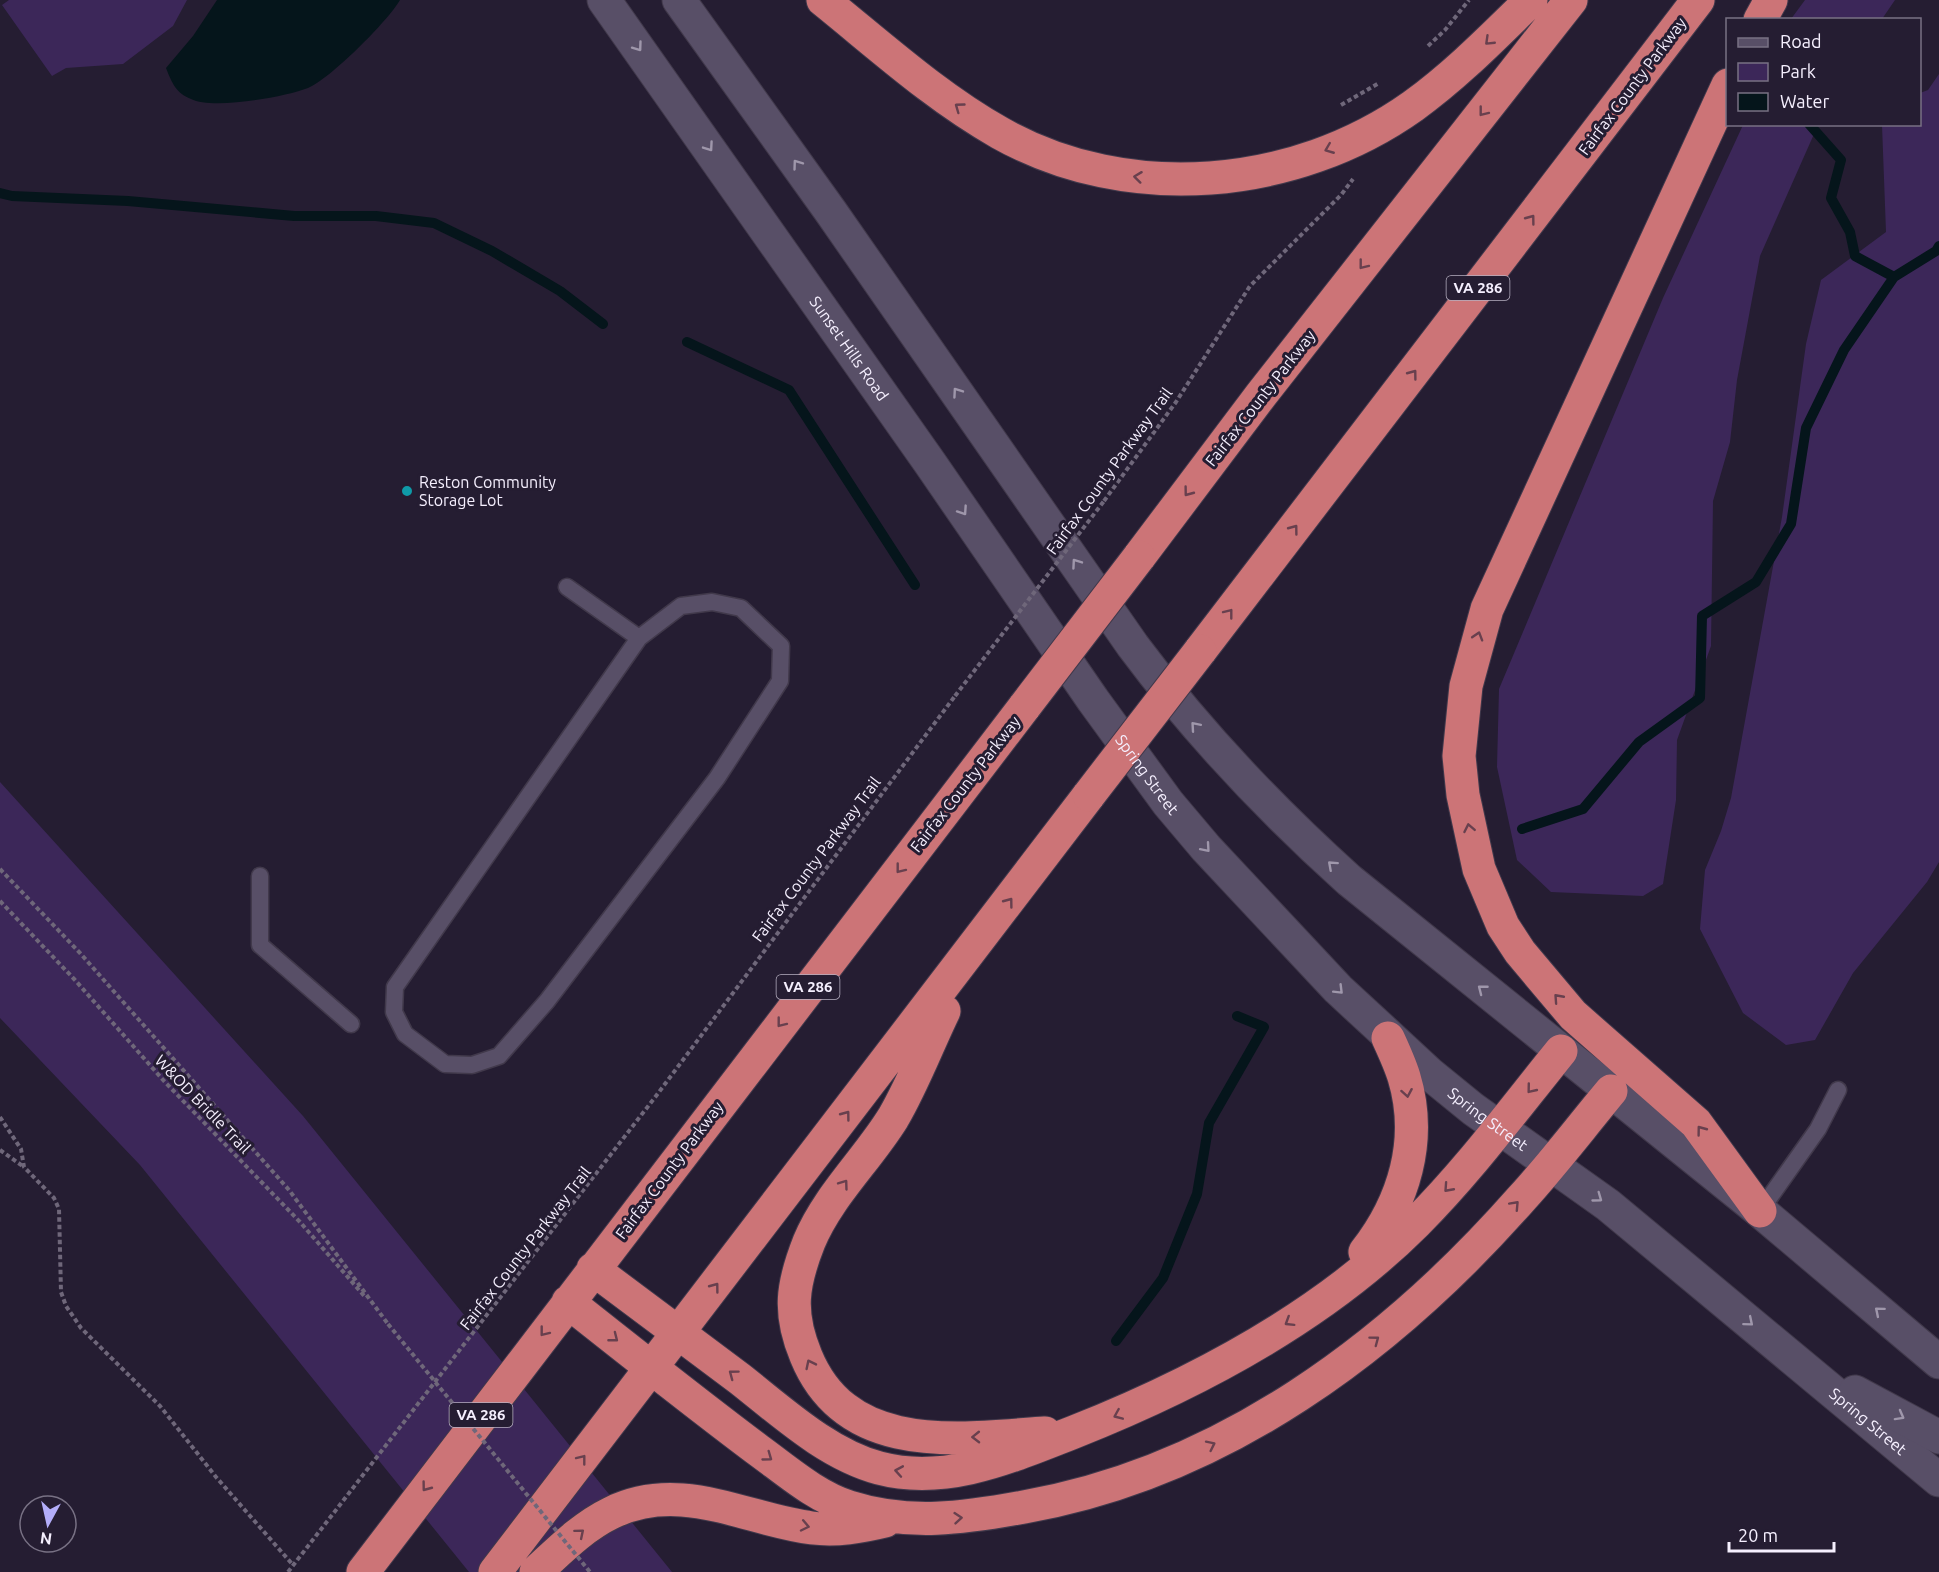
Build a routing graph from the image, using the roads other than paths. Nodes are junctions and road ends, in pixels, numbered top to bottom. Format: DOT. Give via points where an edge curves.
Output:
graph roads {
  1 [pos="604,0"];
  2 [pos="679,0"];
  3 [pos="823,0"];
  4 [pos="1531,0"];
  5 [pos="1571,0"];
  6 [pos="1698,0"];
  7 [pos="1771,0"];
  8 [pos="1761,18"];
  9 [pos="1726,89"];
  10 [pos="567,587"];
  11 [pos="639,638"];
  12 [pos="1093,700"];
  13 [pos="260,876"];
  14 [pos="974,948"];
  15 [pos="351,1024"];
  16 [pos="1388,1038"];
  17 [pos="1562,1051"];
  18 [pos="1838,1090"];
  19 [pos="1611,1091"];
  20 [pos="1500,1128"];
  21 [pos="1551,1164"];
  22 [pos="1760,1211"];
  23 [pos="593,1269"];
  24 [pos="1337,1288"];
  25 [pos="568,1302"];
  26 [pos="680,1334"];
  27 [pos="1793,1358"];
  28 [pos="1939,1362"];
  29 [pos="653,1369"];
  30 [pos="1076,1431"];
  31 [pos="1939,1437"];
  32 [pos="1939,1480"];
  33 [pos="900,1518"];
  34 [pos="363,1572"];
  35 [pos="495,1572"];
  36 [pos="536,1572"];
  1 -- 12 [label="main road, Sunset Hills Road, one-way"];
  17 -- 2 [label="main road, one-way" via="1409,930 1301,837 1215,750 1176,704"];
  4 -- 3 [label="highway, one-way" via="1444,81 1383,125 1328,151 1289,163 1213,178 1177,180 1106,173 1032,149 1001,134 933,88"];
  5 -- 23 [label="highway, Fairfax County Parkway / VA 286, one-way, bridge" via="1254,404"];
  14 -- 6 [label="highway, Fairfax County Parkway / VA 286, one-way, bridge"];
  7 -- 8 [label="highway"];
  22 -- 9 [label="highway, one-way" via="1696,1123 1573,1015 1520,952 1503,926 1479,869 1459,756 1466,686 1487,609"];
  10 -- 11 [label="lane"];
  11 -- 11 [label="lane" via="681,606 712,602 741,608 781,646 780,681 717,778 540,1009 499,1056 472,1065 445,1064 405,1034 394,1012 394,987"];
  12 -- 16 [label="main road, Spring Street, one-way" via="1206,848"];
  13 -- 15 [label="lane" via="260,945"];
  26 -- 14 [label="highway, Fairfax County Parkway / VA 286, one-way"];
  30 -- 14 [label="highway, one-way" via="932,1437 880,1429 859,1419 821,1386 795,1330 796,1286 810,1240 893,1117"];
  16 -- 20 [label="main road, Spring Street"];
  16 -- 24 [label="highway, one-way" via="1404,1077 1410,1109 1406,1175 1388,1218"];
  17 -- 19 [label="main road"];
  17 -- 20 [label="highway, one-way"];
  18 -- 22 [label="lane" via="1818,1129"];
  19 -- 21 [label="highway"];
  19 -- 22 [label="main road"];
  20 -- 21 [label="main road, Spring Street"];
  20 -- 24 [label="highway, one-way" via="1414,1225"];
  21 -- 27 [label="main road, Spring Street, one-way" via="1608,1205"];
  33 -- 21 [label="highway, one-way" via="963,1518 1054,1501 1157,1468 1258,1420 1304,1393 1392,1327 1502,1220"];
  28 -- 22 [label="main road, one-way"];
  23 -- 25 [label="highway, Fairfax County Parkway / VA 286"];
  23 -- 26 [label="highway"];
  24 -- 30 [label="highway, one-way" via="1298,1317 1201,1376"];
  25 -- 29 [label="highway, one-way"];
  25 -- 34 [label="highway, Fairfax County Parkway / VA 286, one-way"];
  26 -- 29 [label="highway, Fairfax County Parkway / VA 286"];
  30 -- 26 [label="highway, one-way" via="996,1462 950,1472 904,1473 877,1467 829,1445"];
  27 -- 31 [label="main road, one-way"];
  27 -- 32 [label="main road, Spring Street"];
  29 -- 33 [label="highway, one-way" via="828,1499"];
  35 -- 29 [label="highway, Fairfax County Parkway / VA 286, one-way"];
  36 -- 33 [label="highway, one-way" via="589,1525 636,1503 664,1499 703,1501 834,1530"];
}
